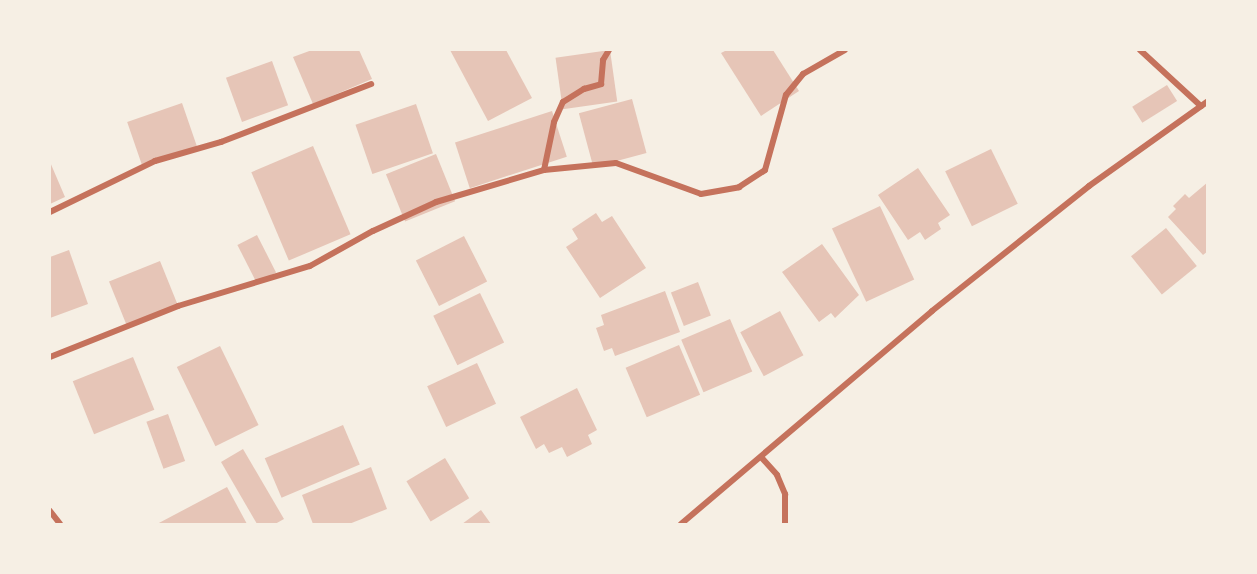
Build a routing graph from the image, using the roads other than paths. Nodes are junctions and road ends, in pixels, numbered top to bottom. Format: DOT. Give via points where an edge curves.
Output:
graph roads {
  1 [pos="609,50"];
  2 [pos="845,50"];
  3 [pos="1140,50"];
  4 [pos="371,84"];
  5 [pos="1208,101"];
  6 [pos="1201,106"];
  7 [pos="544,170"];
  8 [pos="50,212"];
  9 [pos="50,357"];
  10 [pos="761,456"];
  11 [pos="50,511"];
  12 [pos="60,525"];
  13 [pos="681,525"];
  14 [pos="785,525"];
  1 -- 7 [label="street" via="603,60 601,84 563,102 554,122"];
  2 -- 7 [label="street" via="803,74 786,95 765,170 740,188 701,194 616,163"];
  3 -- 6 [label="street"];
  4 -- 8 [label="street" via="221,142 155,161"];
  5 -- 6 [label="street"];
  6 -- 10 [label="street" via="1089,186 932,311"];
  7 -- 9 [label="street" via="436,202 310,266 178,306"];
  10 -- 13 [label="street"];
  10 -- 14 [label="street" via="777,475 785,494"];
  11 -- 12 [label="street"];
}
